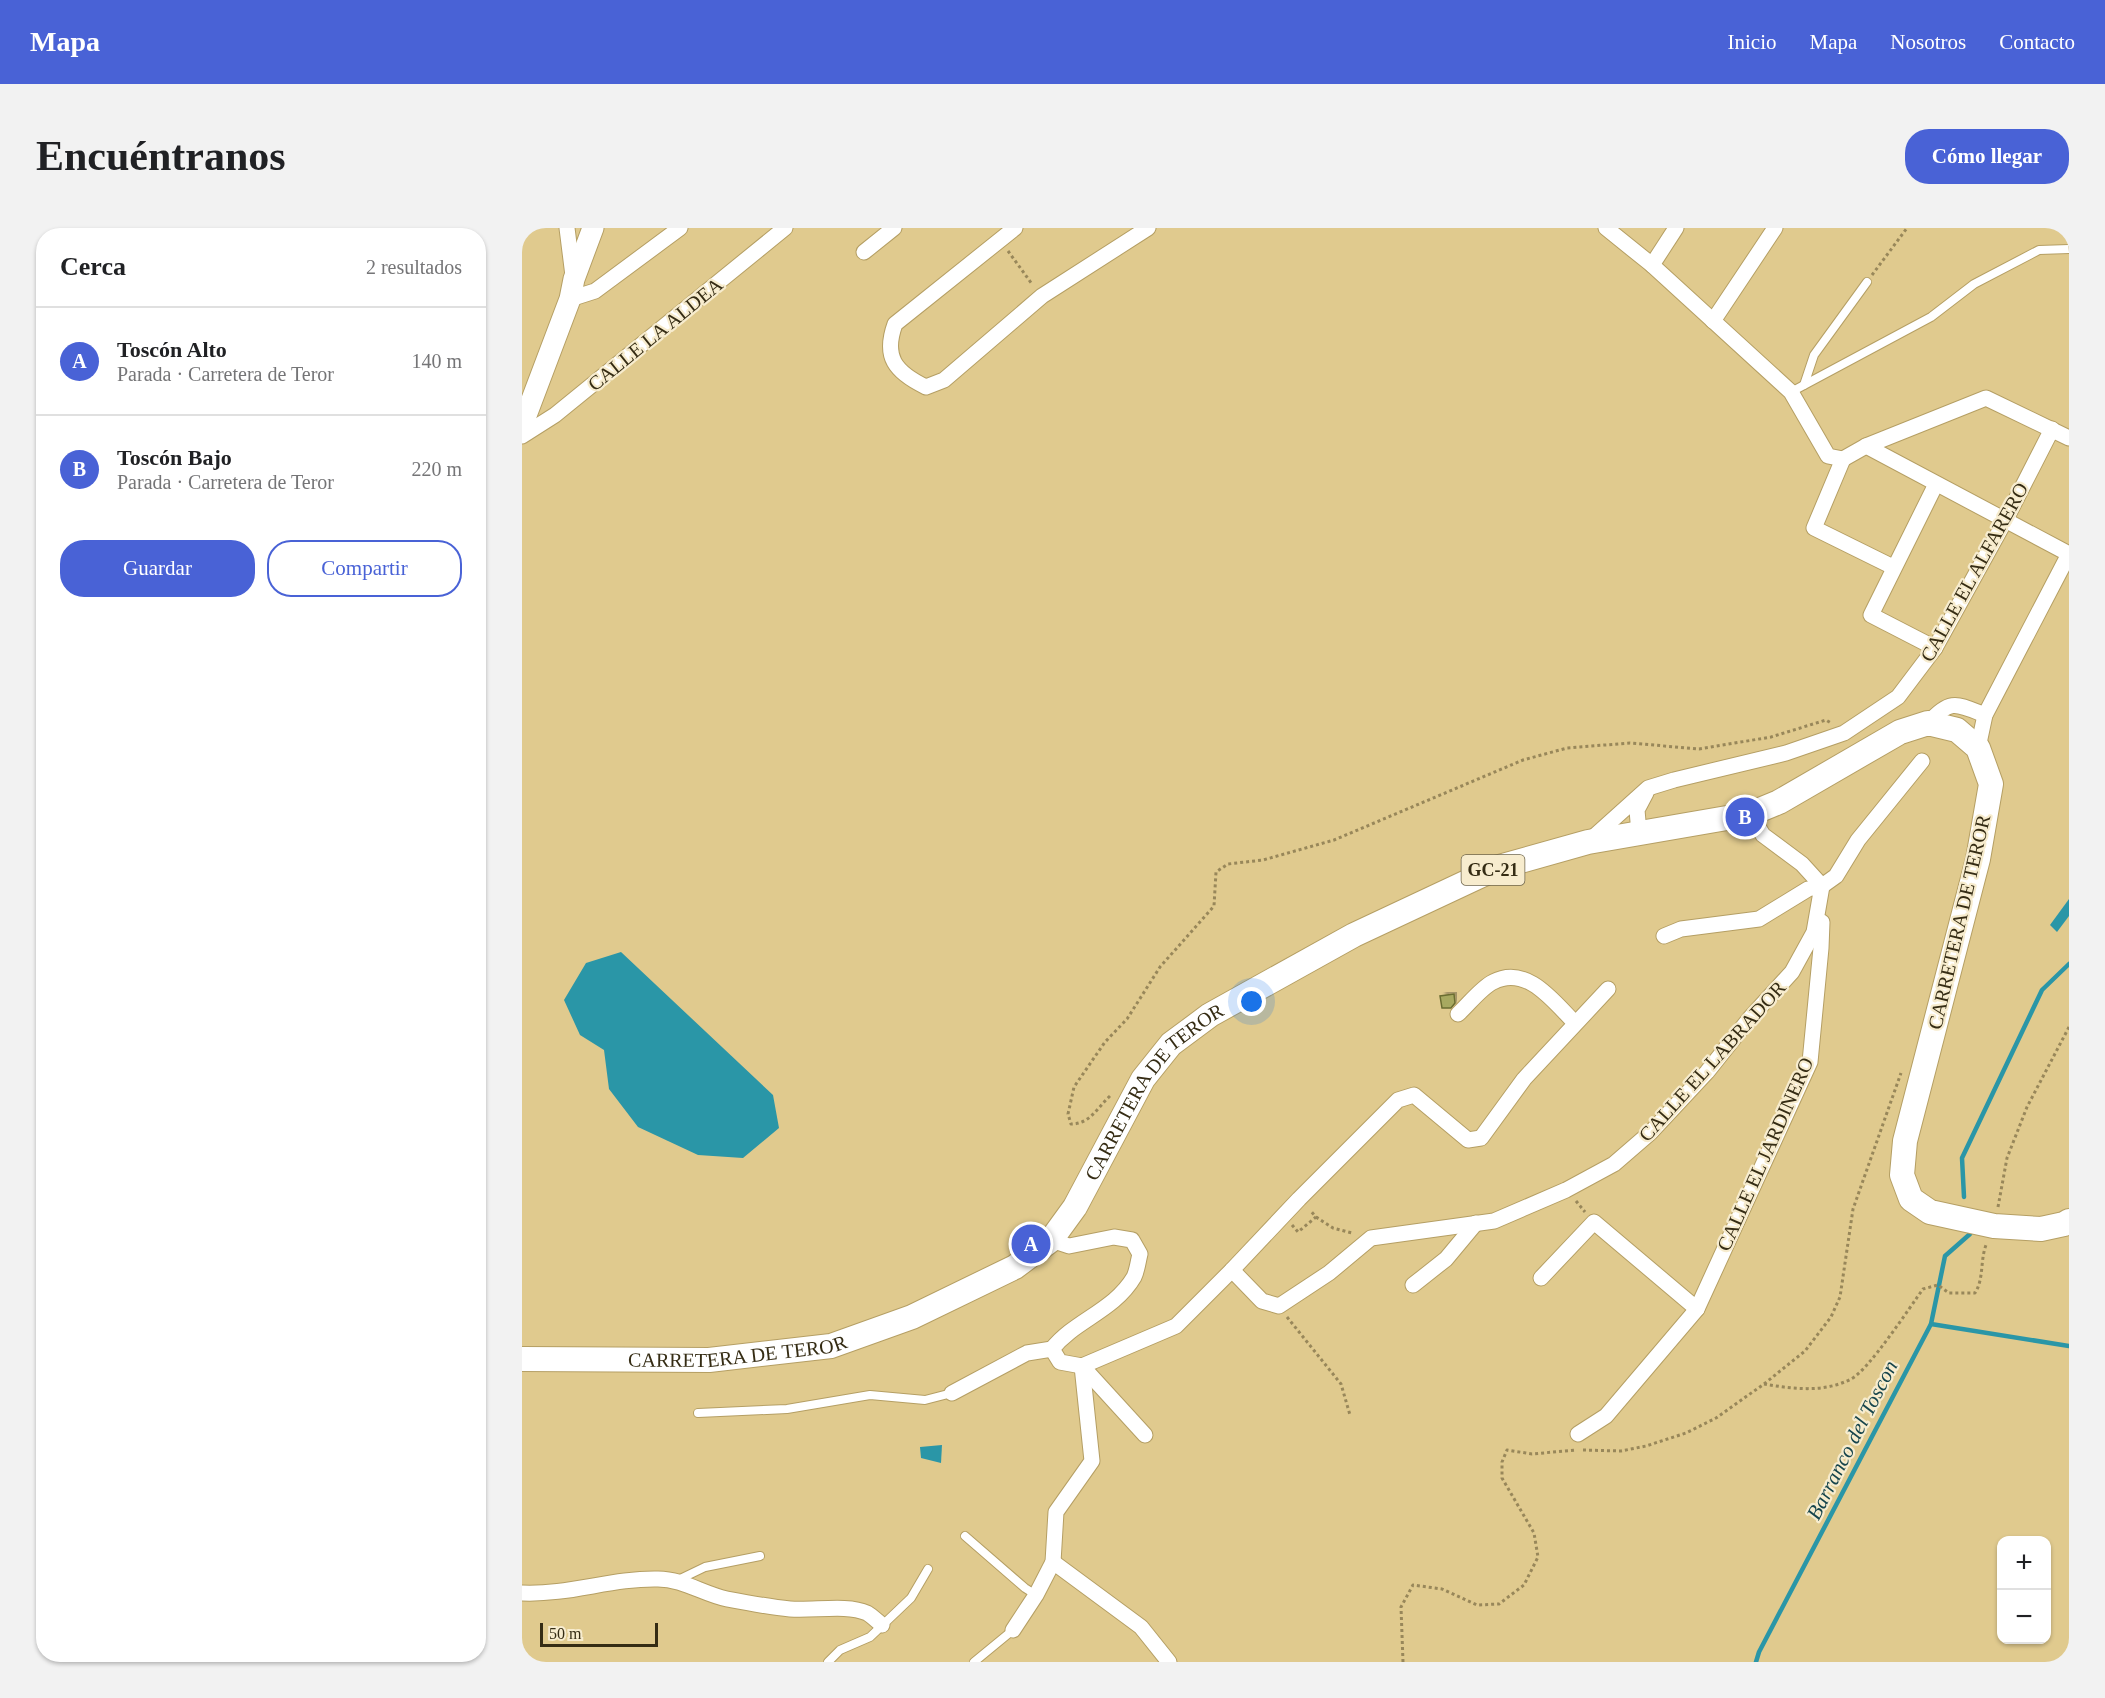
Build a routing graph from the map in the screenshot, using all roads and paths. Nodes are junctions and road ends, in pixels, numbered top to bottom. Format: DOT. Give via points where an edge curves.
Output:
graph roads {
  1 [pos="567,228"];
  2 [pos="593,228"];
  3 [pos="680,228"];
  4 [pos="785,228"];
  5 [pos="894,228"];
  6 [pos="1015,228"];
  7 [pos="1148,228"];
  8 [pos="1606,228"];
  9 [pos="1676,228"];
  10 [pos="1775,228"];
  11 [pos="1907,228"];
  12 [pos="999,240"];
  13 [pos="2069,249"];
  14 [pos="864,252"];
  15 [pos="1652,265"];
  16 [pos="1867,282"];
  17 [pos="572,289"];
  18 [pos="1042,296"];
  19 [pos="1713,321"];
  20 [pos="1798,388"];
  21 [pos="522,426"];
  22 [pos="2052,429"];
  23 [pos="522,436"];
  24 [pos="2069,438"];
  25 [pos="1866,446"];
  26 [pos="1843,459"];
  27 [pos="1936,484"];
  28 [pos="2005,521"];
  29 [pos="2069,554"];
  30 [pos="1893,567"];
  31 [pos="1935,648"];
  32 [pos="1985,715"];
  33 [pos="1928,723"];
  34 [pos="1844,733"];
  35 [pos="1978,748"];
  36 [pos="1922,761"];
  37 [pos="1648,788"];
  38 [pos="1750,814"];
  39 [pos="1640,833"];
  40 [pos="1588,842"];
  41 [pos="1822,886"];
  42 [pos="1664,936"];
  43 [pos="1608,990"];
  44 [pos="1458,1014"];
  45 [pos="1575,1023"];
  46 [pos="2069,1027"];
  47 [pos="1901,1072"];
  48 [pos="1111,1095"];
  49 [pos="1566,1190"];
  50 [pos="1316,1217"];
  51 [pos="2069,1221"];
  52 [pos="1594,1222"];
  53 [pos="1476,1223"];
  54 [pos="1994,1226"];
  55 [pos="1371,1238"];
  56 [pos="1051,1240"];
  57 [pos="1232,1270"];
  58 [pos="1541,1278"];
  59 [pos="1413,1284"];
  60 [pos="1279,1306"];
  61 [pos="1697,1309"];
  62 [pos="1052,1348"];
  63 [pos="522,1359"];
  64 [pos="1082,1366"];
  65 [pos="1764,1384"];
  66 [pos="952,1392"];
  67 [pos="698,1413"];
  68 [pos="1350,1415"];
  69 [pos="1578,1434"];
  70 [pos="1145,1435"];
  71 [pos="965,1536"];
  72 [pos="760,1556"];
  73 [pos="1053,1562"];
  74 [pos="928,1569"];
  75 [pos="678,1580"];
  76 [pos="522,1593"];
  77 [pos="1036,1595"];
  78 [pos="882,1624"];
  79 [pos="1012,1630"];
  80 [pos="828,1662"];
  81 [pos="974,1662"];
  82 [pos="1169,1662"];
  83 [pos="1403,1662"];
  1 -- 17 [label="street"];
  2 -- 17 [label="street"];
  3 -- 17 [label="street" via="595,291"];
  4 -- 23 [label="street, CALLE LA ALDEA" via="555,415"];
  5 -- 14 [label="street"];
  6 -- 12 [label="street"];
  7 -- 18 [label="street"];
  8 -- 15 [label="street"];
  9 -- 15 [label="street"];
  10 -- 19 [label="street"];
  11 -- 16 [label="path"];
  12 -- 18 [label="path"];
  12 -- 18 [label="street" via="895,324 889,340 891,358 909,379 926,387 944,381"];
  13 -- 20 [label="lane" via="2039,250 1974,284 1930,317"];
  15 -- 19 [label="street"];
  16 -- 20 [label="lane" via="1814,355"];
  17 -- 21 [label="street"];
  19 -- 20 [label="street"];
  20 -- 26 [label="street" via="1828,456"];
  22 -- 24 [label="street"];
  22 -- 25 [label="street" via="1986,398"];
  22 -- 28 [label="street, CALLE EL ALFARERO"];
  25 -- 26 [label="street"];
  25 -- 27 [label="street"];
  26 -- 30 [label="street" via="1814,528"];
  27 -- 28 [label="street"];
  27 -- 30 [label="street"];
  28 -- 29 [label="street"];
  28 -- 31 [label="street, CALLE EL ALFARERO"];
  29 -- 32 [label="street"];
  30 -- 31 [label="street" via="1871,615"];
  31 -- 34 [label="street, CALLE EL ALFARERO" via="1898,697"];
  32 -- 33 [label="street" via="1960,705 1944,707"];
  32 -- 35 [label="street"];
  33 -- 35 [label="main road" via="1957,730"];
  33 -- 38 [label="main road, CARRETERA DE TEROR / GC-21" via="1900,732 1779,802"];
  34 -- 37 [label="street, CALLE EL ALFARERO" via="1786,753"];
  34 -- 48 [label="path" via="1826,720 1770,737 1699,749 1630,743 1567,748 1523,760 1334,840 1263,860 1228,864 1216,872 1214,906 1160,967 1127,1019 1105,1042 1074,1087 1068,1114 1071,1124 1091,1118"];
  35 -- 54 [label="main road, CARRETERA DE TEROR" via="1990,783 1978,859 1905,1141 1902,1175 1911,1199 1930,1212"];
  36 -- 41 [label="street" via="1858,840 1836,876"];
  37 -- 39 [label="street" via="1637,810"];
  37 -- 40 [label="street, CALLE EL ALFARERO"];
  38 -- 39 [label="main road, CARRETERA DE TEROR / GC-21"];
  38 -- 41 [label="street" via="1763,835 1802,864"];
  39 -- 40 [label="main road, CARRETERA DE TEROR / GC-21"];
  40 -- 56 [label="main road, CARRETERA DE TEROR / GC-21" via="1499,867 1354,935 1210,1015 1171,1044 1143,1079 1075,1207"];
  41 -- 42 [label="street" via="1808,889 1759,919 1681,929"];
  41 -- 49 [label="street, CALLE EL LABRADOR" via="1814,932 1792,972 1651,1132 1614,1164"];
  41 -- 61 [label="street, CALLE EL JARDINERO" via="1821,948 1810,1062"];
  43 -- 45 [label="street"];
  44 -- 45 [label="street" via="1492,982 1512,976 1535,983"];
  45 -- 57 [label="street" via="1524,1079 1481,1138 1468,1140 1414,1095 1398,1100"];
  46 -- 54 [label="path" via="2027,1107 2007,1158"];
  47 -- 65 [label="path" via="1853,1209 1840,1297 1831,1317 1805,1351"];
  49 -- 52 [label="path"];
  49 -- 53 [label="street, CALLE EL LABRADOR" via="1494,1221"];
  50 -- 55 [label="path" via="1333,1228"];
  51 -- 54 [label="main road, CARRETERA DE TEROR" via="2041,1229"];
  52 -- 58 [label="street"];
  52 -- 61 [label="street"];
  53 -- 55 [label="street, CALLE EL LABRADOR"];
  53 -- 59 [label="street" via="1446,1260"];
  54 -- 65 [label="path" via="1982,1256 1980,1285 1975,1293 1949,1293 1938,1285 1923,1289 1853,1378 1831,1387 1796,1389"];
  55 -- 60 [label="street" via="1329,1274"];
  56 -- 62 [label="street" via="1069,1246 1114,1237 1132,1240 1140,1254 1134,1276 1113,1302 1061,1337"];
  56 -- 63 [label="main road, CARRETERA DE TEROR / GC-21" via="1015,1267 912,1317 831,1346 709,1360"];
  57 -- 60 [label="street" via="1262,1301"];
  57 -- 64 [label="street" via="1176,1326"];
  60 -- 68 [label="path" via="1341,1384"];
  61 -- 69 [label="street, CALLE EL JARDINERO" via="1606,1416"];
  62 -- 64 [label="street" via="1060,1362"];
  62 -- 66 [label="street" via="1027,1353"];
  64 -- 70 [label="street"];
  64 -- 73 [label="street" via="1092,1461 1056,1512"];
  65 -- 83 [label="path" via="1716,1418 1646,1446 1622,1451 1579,1449 1532,1454 1507,1450 1502,1478 1534,1533 1538,1557 1524,1585 1499,1604 1477,1605 1442,1589 1413,1585 1401,1607"];
  66 -- 67 [label="lane" via="925,1400 870,1395 787,1409"];
  71 -- 77 [label="lane"];
  72 -- 75 [label="lane" via="705,1567"];
  73 -- 77 [label="street"];
  73 -- 82 [label="street" via="1141,1628"];
  74 -- 78 [label="lane" via="911,1599"];
  75 -- 76 [label="street" via="657,1578 548,1594"];
  75 -- 78 [label="street" via="725,1599 792,1609 840,1608 867,1613"];
  77 -- 79 [label="street"];
  78 -- 80 [label="lane" via="870,1637 840,1650"];
  79 -- 81 [label="lane"];
}
